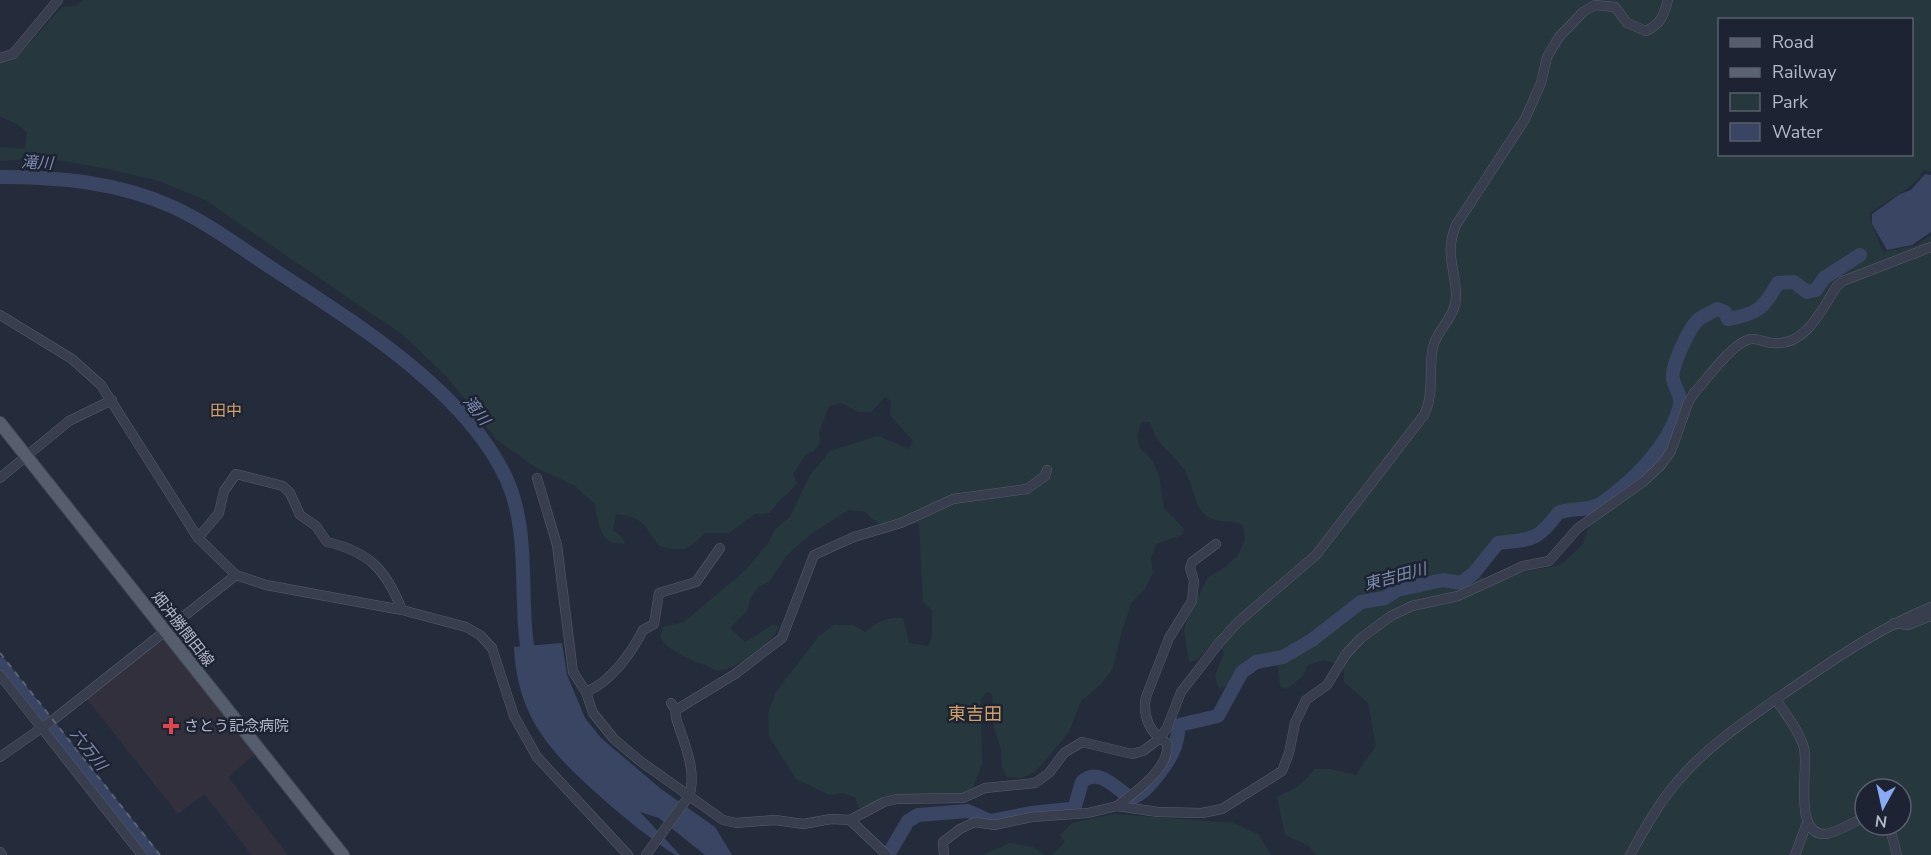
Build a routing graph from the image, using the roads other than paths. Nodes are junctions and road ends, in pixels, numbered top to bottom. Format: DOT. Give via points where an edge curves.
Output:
graph roads {
  1 [pos="58,0"];
  2 [pos="1668,0"];
  3 [pos="0,58"];
  4 [pos="1931,247"];
  5 [pos="0,315"];
  6 [pos="112,400"];
  7 [pos="0,423"];
  8 [pos="27,456"];
  9 [pos="1047,470"];
  10 [pos="0,478"];
  11 [pos="537,478"];
  12 [pos="198,538"];
  13 [pos="1216,543"];
  14 [pos="720,548"];
  15 [pos="236,575"];
  16 [pos="1931,607"];
  17 [pos="402,610"];
  18 [pos="1931,616"];
  19 [pos="1894,623"];
  20 [pos="165,630"];
  21 [pos="0,675"];
  22 [pos="586,692"];
  23 [pos="1776,700"];
  24 [pos="42,728"];
  25 [pos="1159,739"];
  26 [pos="0,757"];
  27 [pos="689,796"];
  28 [pos="1117,806"];
  29 [pos="850,820"];
  30 [pos="1853,822"];
  31 [pos="1807,823"];
  32 [pos="1892,837"];
  33 [pos="649,851"];
  34 [pos="885,854"];
  35 [pos="142,855"];
  36 [pos="343,855"];
  37 [pos="627,855"];
  38 [pos="944,855"];
  39 [pos="1630,855"];
  40 [pos="1795,855"];
  41 [pos="1897,855"];
  1 -- 3 [label="street" via="20,48"];
  2 -- 25 [label="street" via="1657,26 1646,31 1627,23 1615,7 1595,5 1583,12 1552,48 1525,119 1451,238 1450,262 1456,297 1433,346 1429,404 1424,415 1316,555 1238,622 1212,651 1181,692"];
  4 -- 28 [label="street" via="1844,281 1797,340 1772,343 1755,339 1740,343 1688,402 1671,451 1661,465 1578,528 1549,561 1524,566 1458,596 1412,606 1374,627 1346,654 1328,685 1306,700 1295,723 1282,771 1215,812 1158,812"];
  5 -- 6 [label="street" via="72,359"];
  6 -- 8 [label="street" via="69,421"];
  6 -- 12 [label="street"];
  7 -- 8 [label="main road, 畑沖勝間田線"];
  8 -- 10 [label="street"];
  8 -- 20 [label="main road, 畑沖勝間田線"];
  9 -- 27 [label="street" via="1028,489 953,500 813,555 782,638 735,674 674,706 692,774"];
  11 -- 22 [label="street" via="558,545 573,672"];
  12 -- 15 [label="street"];
  12 -- 17 [label="street" via="219,513 224,491 236,474 283,486 300,515 316,526 327,542 350,547 379,567 388,577"];
  13 -- 25 [label="street" via="1192,562 1192,601 1169,638 1146,697 1150,728"];
  14 -- 22 [label="street" via="696,582 659,593 654,624 643,630 622,663"];
  15 -- 17 [label="street" via="266,585"];
  15 -- 20 [label="street"];
  16 -- 19 [label="street"];
  17 -- 37 [label="street" via="466,627 492,648 514,716 537,757"];
  18 -- 19 [label="street" via="1908,625"];
  19 -- 23 [label="street"];
  20 -- 24 [label="street"];
  20 -- 36 [label="main road, 畑沖勝間田線"];
  21 -- 24 [label="street"];
  22 -- 27 [label="street" via="593,713 614,739"];
  23 -- 31 [label="street" via="1803,745"];
  23 -- 39 [label="street" via="1730,732 1677,782"];
  24 -- 26 [label="street"];
  24 -- 35 [label="street"];
  25 -- 28 [label="street" via="1167,743 1166,754 1146,785"];
  25 -- 29 [label="street" via="1132,754 1082,742 1064,753 1049,773 1035,783 985,788 963,798 897,799"];
  27 -- 29 [label="street" via="723,820 736,824"];
  27 -- 33 [label="street"];
  28 -- 38 [label="street" via="994,825 975,822 943,842"];
  29 -- 34 [label="street"];
  30 -- 31 [label="street" via="1826,834"];
  31 -- 40 [label="street"];
  32 -- 41 [label="street"];
}
